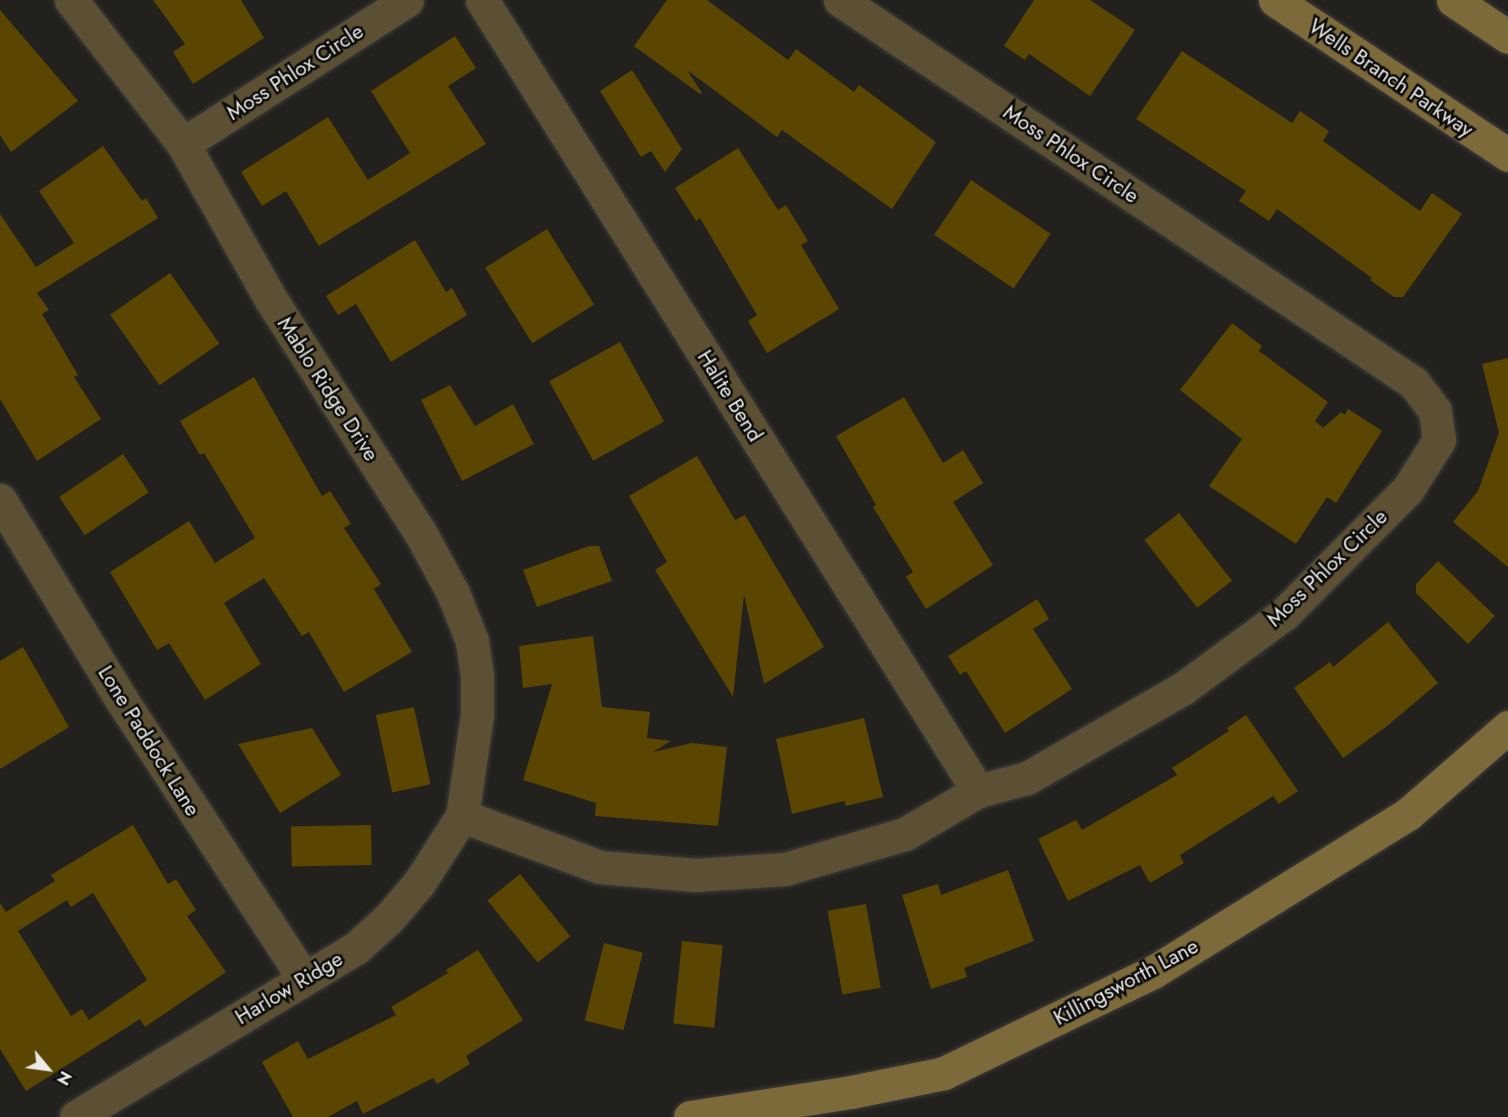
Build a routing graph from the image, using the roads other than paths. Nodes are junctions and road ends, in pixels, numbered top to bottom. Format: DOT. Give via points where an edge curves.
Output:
graph roads {
  1 [pos="71,0"];
  2 [pos="408,0"];
  3 [pos="482,0"];
  4 [pos="840,0"];
  5 [pos="1275,0"];
  6 [pos="1452,0"];
  7 [pos="1508,37"];
  8 [pos="183,144"];
  9 [pos="1508,155"];
  10 [pos="0,500"];
  11 [pos="1508,727"];
  12 [pos="978,791"];
  13 [pos="462,816"];
  14 [pos="304,979"];
  15 [pos="76,1117"];
  16 [pos="690,1117"];
  1 -- 8 [label="street, Mablo Ridge Drive"];
  2 -- 8 [label="street, Moss Phlox Circle"];
  3 -- 12 [label="street, Halite Bend"];
  4 -- 12 [label="street, Moss Phlox Circle" via="1414,383 1435,411 1439,440 1408,489 1284,614 1182,688 1027,778"];
  5 -- 9 [label="street, Wells Branch Parkway"];
  6 -- 7 [label="street"];
  8 -- 13 [label="street, Mablo Ridge Drive" via="270,298 422,536 453,593 472,640 477,675 477,715"];
  10 -- 14 [label="street, Lone Paddock Lane" via="121,699"];
  11 -- 16 [label="street, Killingsworth Lane" via="1408,814 1153,972 944,1073"];
  12 -- 13 [label="street, Moss Phlox Circle" via="905,834 785,869 696,875 600,867"];
  13 -- 14 [label="street, Harlow Ridge" via="419,883 389,918 356,948"];
  14 -- 15 [label="street, Harlow Ridge"];
}
